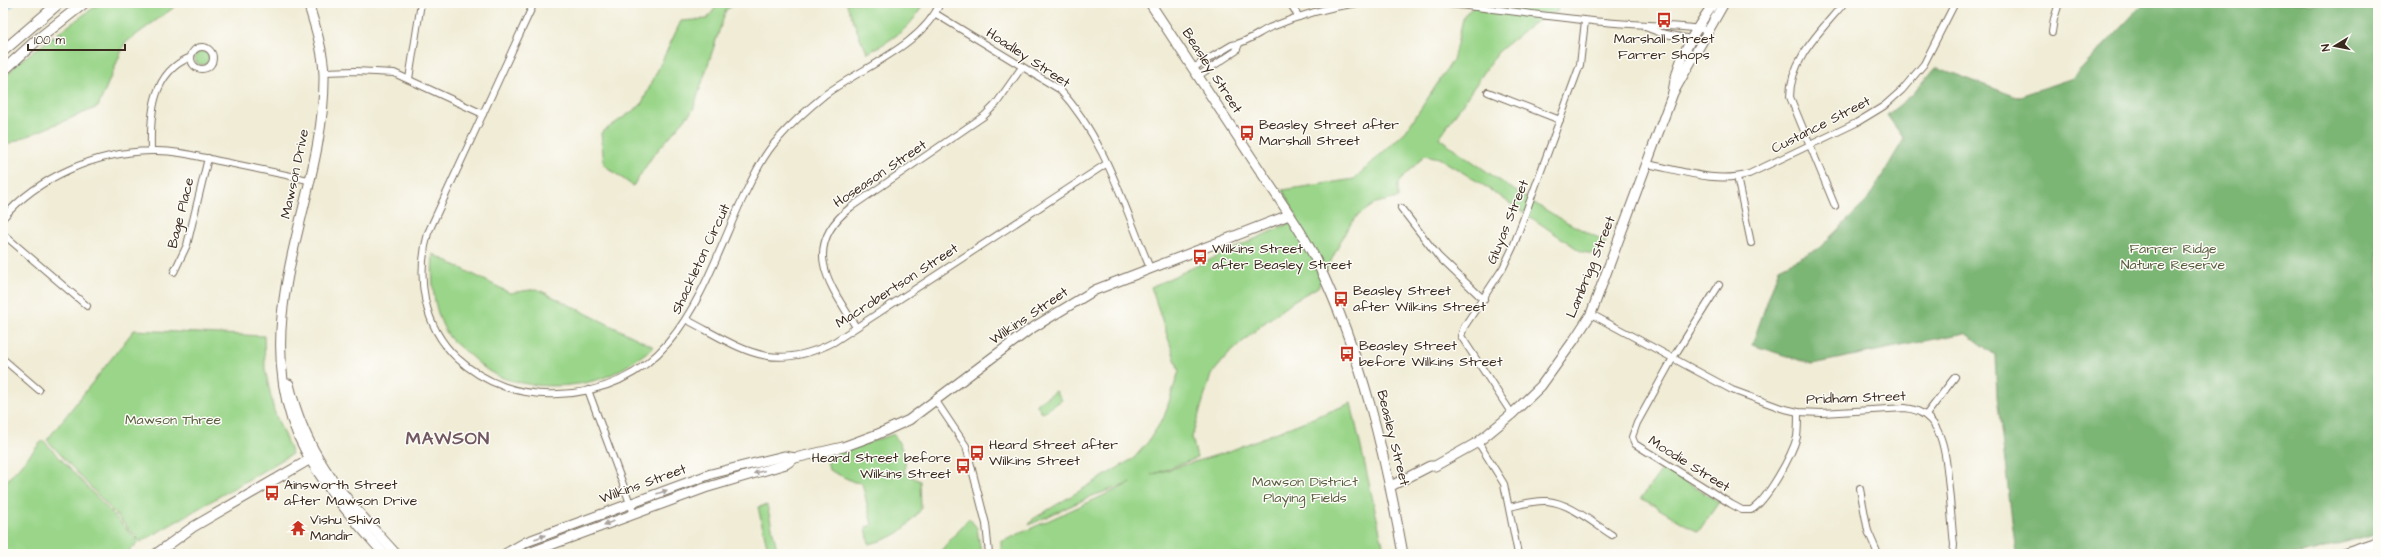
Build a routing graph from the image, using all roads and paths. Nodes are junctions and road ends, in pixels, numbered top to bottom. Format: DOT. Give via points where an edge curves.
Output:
graph roads {
  1 [pos="59,3"];
  2 [pos="84,3"];
  3 [pos="308,3"];
  4 [pos="421,3"];
  5 [pos="534,3"];
  6 [pos="940,3"];
  7 [pos="1150,3"];
  8 [pos="1290,3"];
  9 [pos="1359,3"];
  10 [pos="1438,3"];
  11 [pos="1714,3"];
  12 [pos="1724,3"];
  13 [pos="1844,3"];
  14 [pos="1955,3"];
  15 [pos="2060,3"];
  16 [pos="936,14"];
  17 [pos="1300,17"];
  18 [pos="1585,21"];
  19 [pos="1644,26"];
  20 [pos="1697,29"];
  21 [pos="1707,30"];
  22 [pos="2052,32"];
  23 [pos="1696,40"];
  24 [pos="1239,44"];
  25 [pos="3,51"];
  26 [pos="191,57"];
  27 [pos="1022,66"];
  28 [pos="1193,68"];
  29 [pos="3,72"];
  30 [pos="324,72"];
  31 [pos="1198,76"];
  32 [pos="409,79"];
  33 [pos="1488,92"];
  34 [pos="483,114"];
  35 [pos="1560,120"];
  36 [pos="1810,144"];
  37 [pos="151,151"];
  38 [pos="208,158"];
  39 [pos="1106,164"];
  40 [pos="1646,164"];
  41 [pos="1737,177"];
  42 [pos="308,180"];
  43 [pos="1835,206"];
  44 [pos="1401,208"];
  45 [pos="1289,215"];
  46 [pos="3,218"];
  47 [pos="3,234"];
  48 [pos="1751,243"];
  49 [pos="1150,268"];
  50 [pos="174,272"];
  51 [pos="1719,285"];
  52 [pos="1484,300"];
  53 [pos="87,306"];
  54 [pos="1591,314"];
  55 [pos="687,320"];
  56 [pos="856,327"];
  57 [pos="1673,358"];
  58 [pos="3,359"];
  59 [pos="1955,377"];
  60 [pos="39,390"];
  61 [pos="588,390"];
  62 [pos="936,401"];
  63 [pos="1798,412"];
  64 [pos="1512,414"];
  65 [pos="1926,415"];
  66 [pos="1478,442"];
  67 [pos="795,458"];
  68 [pos="315,460"];
  69 [pos="1391,489"];
  70 [pos="1860,489"];
  71 [pos="630,503"];
  72 [pos="1510,506"];
  73 [pos="634,514"];
  74 [pos="1612,535"];
  75 [pos="2378,542"];
  76 [pos="156,554"];
  77 [pos="384,554"];
  78 [pos="396,554"];
  79 [pos="505,554"];
  80 [pos="526,554"];
  81 [pos="989,554"];
  82 [pos="1403,554"];
  83 [pos="1518,554"];
  84 [pos="1878,554"];
  85 [pos="1953,554"];
  86 [pos="2342,554"];
  1 -- 25 [label="main road"];
  2 -- 29 [label="main road" via="37,40"];
  3 -- 30 [label="street, Mawson Drive" via="319,41"];
  4 -- 32 [label="street"];
  5 -- 34 [label="street, Shackleton Circuit"];
  6 -- 16 [label="street, Shackleton Circuit"];
  7 -- 28 [label="street, Beasley Street"];
  8 -- 17 [label="street"];
  9 -- 17 [label="street" via="1329,8"];
  10 -- 18 [label="street"];
  11 -- 20 [label="street, Lambrigg Street"];
  12 -- 21 [label="street, Lambrigg Street"];
  13 -- 36 [label="street" via="1808,47 1792,77 1790,97"];
  14 -- 36 [label="street, Custance Street" via="1924,64 1902,90 1884,106 1856,123"];
  15 -- 22 [label="street"];
  16 -- 27 [label="street, Hoadley Street"];
  16 -- 55 [label="street, Shackleton Circuit" via="911,39 827,94 777,139 746,193"];
  17 -- 24 [label="street" via="1269,28"];
  18 -- 19 [label="street"];
  18 -- 35 [label="street, Gluyas Street" via="1580,65"];
  19 -- 20 [label="street" via="1662,24"];
  19 -- 23 [label="street" via="1661,33"];
  20 -- 21 [label="street"];
  20 -- 23 [label="street, Lambrigg Street"];
  21 -- 23 [label="street, Lambrigg Street"];
  23 -- 40 [label="street, Lambrigg Street" via="1683,78 1673,93"];
  24 -- 28 [label="street" via="1232,45"];
  24 -- 31 [label="street" via="1236,51"];
  26 -- 37 [label="street" via="177,63 159,87 150,124"];
  27 -- 39 [label="street, Hoadley Street" via="1059,89 1074,105 1097,142"];
  27 -- 56 [label="street, Hoseason Street" via="996,104 984,116 851,207 836,219 827,232 823,265 828,282"];
  28 -- 31 [label="street, Beasley Street"];
  30 -- 32 [label="street" via="383,71"];
  30 -- 42 [label="street, Mawson Drive" via="318,133"];
  31 -- 45 [label="street, Beasley Street"];
  32 -- 34 [label="street"];
  33 -- 35 [label="street"];
  34 -- 61 [label="street, Shackleton Circuit" via="428,233 422,271 429,318 450,351 484,379 520,392 543,395"];
  35 -- 52 [label="street, Gluyas Street" via="1513,248"];
  36 -- 41 [label="street, Custance Street" via="1749,174"];
  36 -- 43 [label="street"];
  37 -- 38 [label="street" via="188,153"];
  37 -- 46 [label="street" via="110,157 60,174 15,204"];
  38 -- 42 [label="street"];
  38 -- 50 [label="street, Bage Place" via="187,245"];
  39 -- 49 [label="street, Hoadley Street"];
  39 -- 56 [label="street, Macrobertson Street"];
  40 -- 41 [label="street, Custance Street" via="1707,176"];
  40 -- 54 [label="street, Lambrigg Street"];
  41 -- 48 [label="street"];
  42 -- 68 [label="street, Mawson Drive" via="284,290 281,331 284,388 288,406 296,429"];
  44 -- 52 [label="street" via="1438,256"];
  45 -- 49 [label="street, Wilkins Street"];
  45 -- 69 [label="street, Beasley Street" via="1317,262 1352,346 1368,394"];
  47 -- 53 [label="street"];
  49 -- 62 [label="street, Wilkins Street" via="1095,290 1066,306 1029,330"];
  51 -- 57 [label="street, Moodie Street"];
  52 -- 64 [label="street, Gluyas Street" via="1464,327 1461,336"];
  54 -- 57 [label="street, Pridham Street"];
  54 -- 64 [label="street, Lambrigg Street" via="1553,371"];
  55 -- 56 [label="street, Macrobertson Street" via="749,352 769,357 792,357 812,353"];
  55 -- 61 [label="street, Shackleton Circuit" via="664,350 647,363 625,377"];
  57 -- 63 [label="street, Pridham Street" via="1744,396"];
  57 -- 63 [label="street, Moodie Street" via="1637,423 1632,437 1642,450 1742,510 1758,506 1792,451 1797,435"];
  58 -- 60 [label="street"];
  59 -- 65 [label="street"];
  61 -- 71 [label="street"];
  62 -- 67 [label="street, Wilkins Street" via="909,420 878,434 843,447"];
  62 -- 81 [label="street" via="966,446 986,524"];
  63 -- 65 [label="street, Pridham Street" via="1830,413 1905,408 1916,409"];
  64 -- 66 [label="street, Lambrigg Street"];
  65 -- 85 [label="street" via="1934,424 1944,445"];
  66 -- 69 [label="street, Lambrigg Street" via="1435,466 1432,471"];
  66 -- 72 [label="street" via="1499,473"];
  71 -- 67 [label="street, Wilkins Street, one-way" via="737,466 784,456"];
  67 -- 73 [label="street, Wilkins Street, one-way" via="786,464 705,488"];
  68 -- 76 [label="street" via="193,527"];
  68 -- 77 [label="street, Mawson Drive" via="329,491"];
  68 -- 78 [label="street, Mawson Drive" via="336,488"];
  69 -- 82 [label="street, Beasley Street"];
  70 -- 84 [label="street" via="1868,531"];
  71 -- 73 [label="street"];
  79 -- 71 [label="street, Wilkins Street, one-way" via="526,542"];
  72 -- 74 [label="street" via="1538,501 1556,502"];
  72 -- 83 [label="street"];
  73 -- 80 [label="street, Wilkins Street, one-way"];
  75 -- 86 [label="main road"];
}
